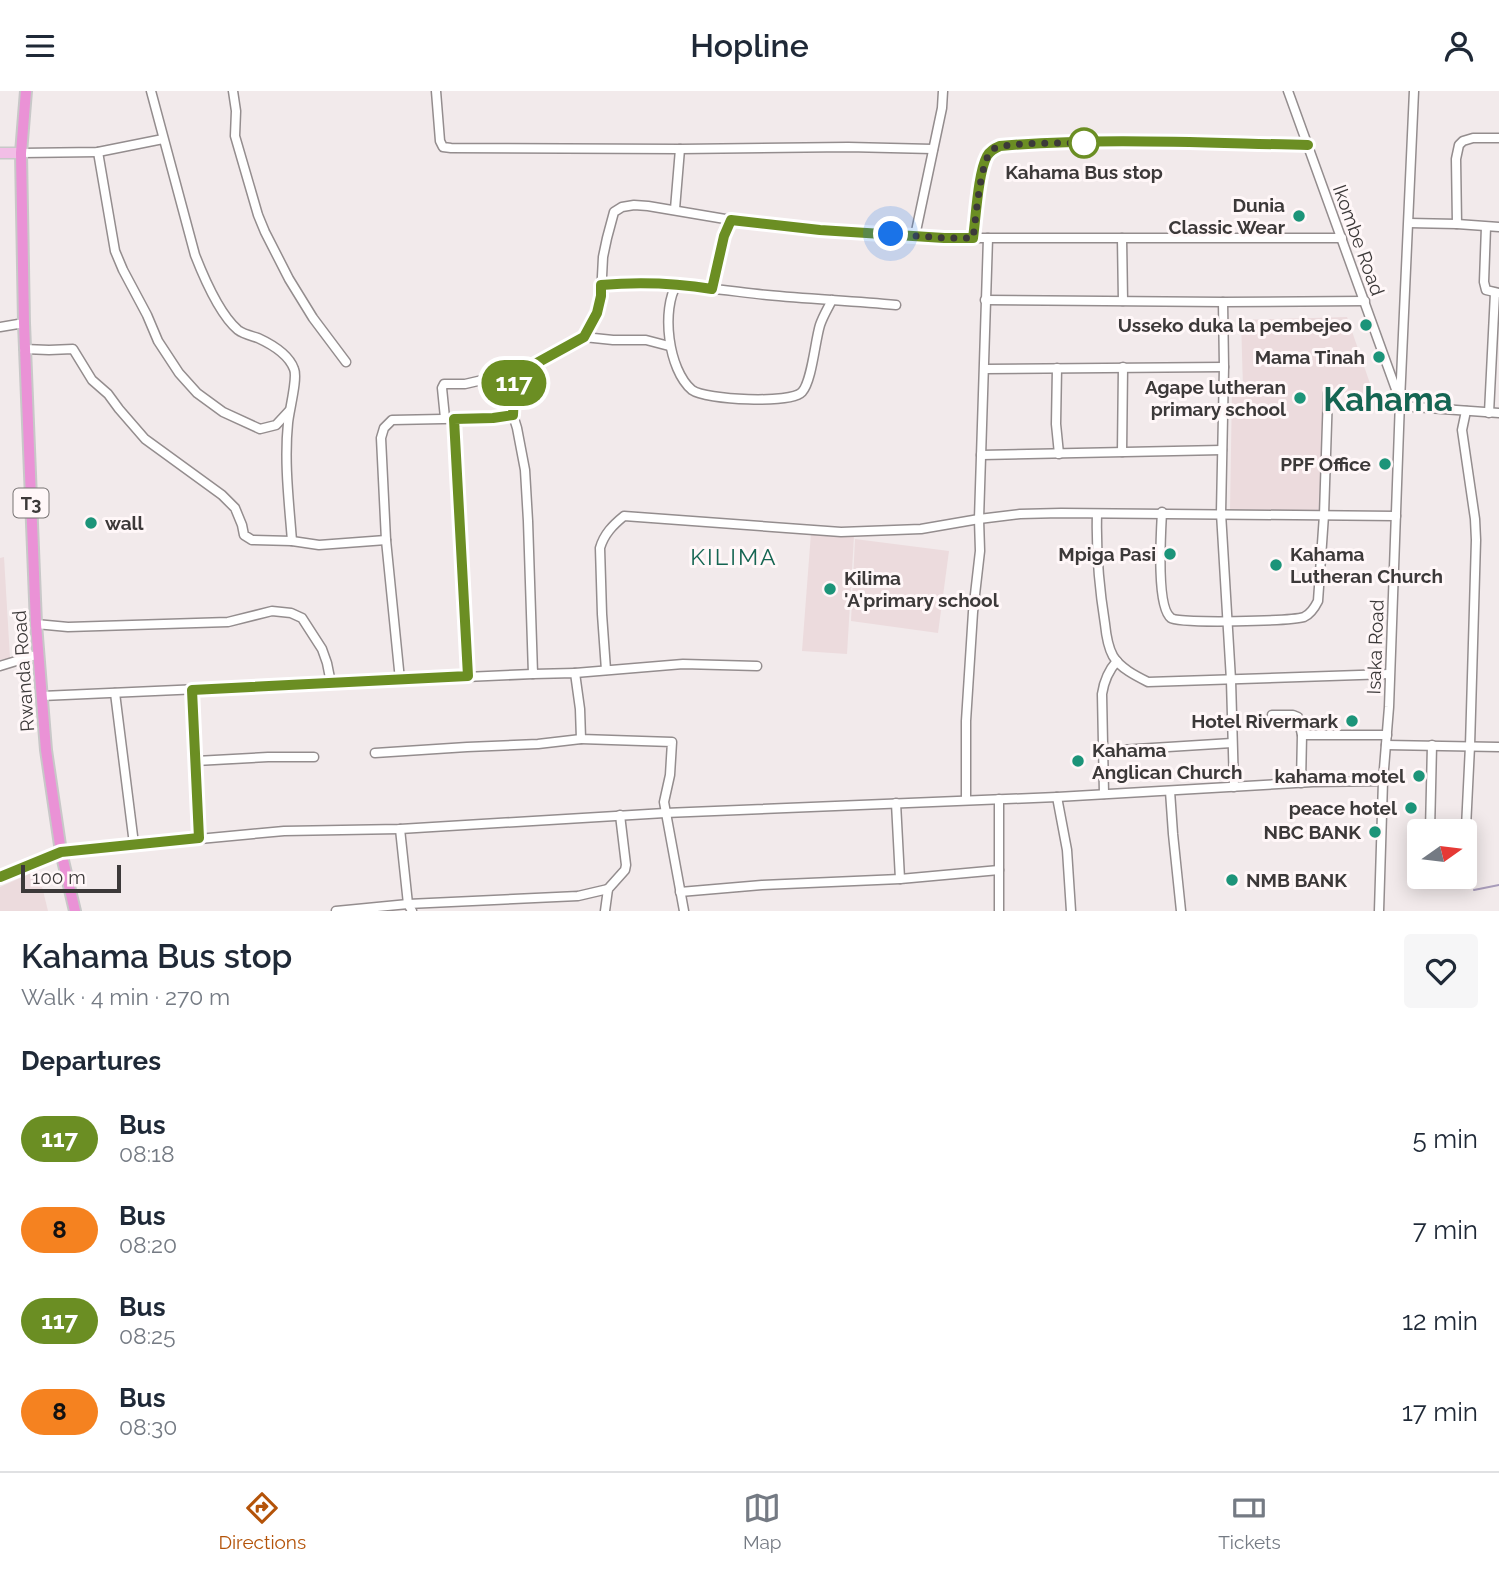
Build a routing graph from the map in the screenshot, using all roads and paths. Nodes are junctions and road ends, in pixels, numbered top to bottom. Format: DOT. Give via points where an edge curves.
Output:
graph roads {
  1 [pos="26,91"];
  2 [pos="151,91"];
  3 [pos="233,91"];
  4 [pos="436,91"];
  5 [pos="943,91"];
  6 [pos="1288,91"];
  7 [pos="1414,91"];
  8 [pos="1499,138"];
  9 [pos="163,139"];
  10 [pos="1308,145"];
  11 [pos="680,149"];
  12 [pos="933,149"];
  13 [pos="98,152"];
  14 [pos="0,153"];
  15 [pos="21,153"];
  16 [pos="675,209"];
  17 [pos="731,220"];
  18 [pos="1409,223"];
  19 [pos="1457,224"];
  20 [pos="1486,227"];
  21 [pos="1499,227"];
  22 [pos="915,236"];
  23 [pos="973,238"];
  24 [pos="988,238"];
  25 [pos="1122,238"];
  26 [pos="1342,238"];
  27 [pos="601,285"];
  28 [pos="677,285"];
  29 [pos="712,289"];
  30 [pos="1497,293"];
  31 [pos="832,300"];
  32 [pos="985,300"];
  33 [pos="1123,301"];
  34 [pos="1365,301"];
  35 [pos="1223,302"];
  36 [pos="897,305"];
  37 [pos="24,323"];
  38 [pos="0,327"];
  39 [pos="584,337"];
  40 [pos="669,346"];
  41 [pos="24,349"];
  42 [pos="346,362"];
  43 [pos="1123,366"];
  44 [pos="1224,367"];
  45 [pos="1057,368"];
  46 [pos="985,369"];
  47 [pos="515,375"];
  48 [pos="1328,393"];
  49 [pos="1400,404"];
  50 [pos="289,411"];
  51 [pos="1466,411"];
  52 [pos="1489,413"];
  53 [pos="1499,413"];
  54 [pos="513,415"];
  55 [pos="450,419"];
  56 [pos="1222,450"];
  57 [pos="1122,452"];
  58 [pos="1059,454"];
  59 [pos="981,456"];
  60 [pos="1162,513"];
  61 [pos="1221,513"];
  62 [pos="1097,514"];
  63 [pos="1324,515"];
  64 [pos="1396,516"];
  65 [pos="979,519"];
  66 [pos="386,540"];
  67 [pos="292,541"];
  68 [pos="1227,622"];
  69 [pos="36,624"];
  70 [pos="39,654"];
  71 [pos="1117,661"];
  72 [pos="0,666"];
  73 [pos="757,666"];
  74 [pos="606,670"];
  75 [pos="575,673"];
  76 [pos="533,674"];
  77 [pos="1389,674"];
  78 [pos="468,676"];
  79 [pos="400,680"];
  80 [pos="1231,680"];
  81 [pos="331,683"];
  82 [pos="192,690"];
  83 [pos="115,693"];
  84 [pos="42,696"];
  85 [pos="1272,715"];
  86 [pos="1302,735"];
  87 [pos="581,739"];
  88 [pos="1386,740"];
  89 [pos="1232,743"];
  90 [pos="1432,745"];
  91 [pos="1470,746"];
  92 [pos="1499,747"];
  93 [pos="1104,751"];
  94 [pos="375,753"];
  95 [pos="314,757"];
  96 [pos="196,761"];
  97 [pos="1383,782"];
  98 [pos="1301,783"];
  99 [pos="1234,787"];
  100 [pos="1170,791"];
  101 [pos="1104,794"];
  102 [pos="1058,797"];
  103 [pos="999,799"];
  104 [pos="966,800"];
  105 [pos="896,803"];
  106 [pos="665,813"];
  107 [pos="620,815"];
  108 [pos="1430,819"];
  109 [pos="1466,819"];
  110 [pos="400,829"];
  111 [pos="199,838"];
  112 [pos="134,844"];
  113 [pos="61,852"];
  114 [pos="999,870"];
  115 [pos="0,877"];
  116 [pos="900,879"];
  117 [pos="608,889"];
  118 [pos="680,892"];
  119 [pos="410,908"];
  120 [pos="75,911"];
  121 [pos="336,911"];
  122 [pos="605,911"];
  123 [pos="684,911"];
  124 [pos="999,911"];
  125 [pos="1071,911"];
  126 [pos="1181,911"];
  127 [pos="1379,911"];
  1 -- 15 [label="highway, Rwanda Road / T3"];
  2 -- 9 [label="street"];
  3 -- 42 [label="street" via="235,136 265,232 313,318"];
  4 -- 11 [label="street" via="443,146"];
  5 -- 12 [label="street"];
  6 -- 10 [label="street, Ikombe Road"];
  7 -- 18 [label="street, Isaka Road"];
  8 -- 19 [label="street" via="1473,138 1459,145"];
  9 -- 13 [label="street"];
  9 -- 50 [label="street" via="195,255 216,299 239,331 281,352 294,367"];
  10 -- 23 [label="street" via="1140,142 1000,146 988,155 982,172"];
  10 -- 26 [label="street, Ikombe Road"];
  11 -- 12 [label="street"];
  11 -- 16 [label="street"];
  12 -- 22 [label="street"];
  13 -- 15 [label="street"];
  13 -- 50 [label="street" via="115,251 158,341 179,373 223,412 260,429 272,427"];
  14 -- 15 [label="main road"];
  15 -- 37 [label="highway, Rwanda Road / T3"];
  16 -- 17 [label="street"];
  16 -- 27 [label="street" via="634,205 614,212"];
  17 -- 22 [label="street"];
  17 -- 29 [label="street"];
  18 -- 19 [label="street"];
  18 -- 49 [label="street, Isaka Road"];
  19 -- 20 [label="street"];
  20 -- 21 [label="street"];
  20 -- 30 [label="street" via="1483,282 1486,290"];
  22 -- 23 [label="street"];
  23 -- 24 [label="street"];
  24 -- 25 [label="street"];
  24 -- 32 [label="street"];
  25 -- 26 [label="street"];
  25 -- 33 [label="street"];
  26 -- 34 [label="street, Ikombe Road"];
  27 -- 28 [label="street"];
  27 -- 39 [label="street" via="597,313"];
  28 -- 29 [label="street"];
  28 -- 40 [label="street" via="672,293"];
  29 -- 31 [label="street"];
  30 -- 52 [label="street"];
  31 -- 36 [label="street"];
  31 -- 40 [label="street" via="821,324 808,383 796,397 749,400 694,391 676,367"];
  32 -- 33 [label="street"];
  32 -- 46 [label="street"];
  33 -- 35 [label="street"];
  34 -- 35 [label="street"];
  34 -- 49 [label="street, Ikombe Road"];
  35 -- 44 [label="street"];
  37 -- 38 [label="street"];
  37 -- 41 [label="highway, Rwanda Road / T3"];
  39 -- 40 [label="street" via="646,339"];
  39 -- 47 [label="street"];
  41 -- 67 [label="street" via="73,349 92,380 145,439 235,508 244,535 252,540"];
  41 -- 69 [label="highway, Rwanda Road / T3"];
  43 -- 44 [label="street"];
  43 -- 45 [label="street"];
  43 -- 57 [label="street"];
  44 -- 56 [label="street"];
  45 -- 46 [label="street"];
  45 -- 58 [label="street"];
  46 -- 59 [label="street"];
  47 -- 54 [label="street"];
  47 -- 55 [label="street" via="444,384"];
  48 -- 63 [label="street"];
  49 -- 51 [label="street"];
  49 -- 64 [label="street, Isaka Road"];
  50 -- 67 [label="street" via="286,447"];
  51 -- 52 [label="street"];
  51 -- 91 [label="street" via="1462,430 1476,540"];
  52 -- 53 [label="street"];
  54 -- 55 [label="street"];
  54 -- 76 [label="street" via="525,470"];
  55 -- 66 [label="street" via="392,420 384,428"];
  55 -- 78 [label="street"];
  56 -- 57 [label="street"];
  56 -- 61 [label="street"];
  57 -- 58 [label="street"];
  58 -- 59 [label="street"];
  59 -- 65 [label="street"];
  60 -- 61 [label="street"];
  60 -- 62 [label="street"];
  60 -- 68 [label="street" via="1162,594 1168,615 1182,621"];
  61 -- 63 [label="street"];
  61 -- 68 [label="street"];
  62 -- 65 [label="street"];
  62 -- 71 [label="street" via="1103,613 1110,650"];
  63 -- 64 [label="street"];
  63 -- 68 [label="street" via="1318,601 1313,611 1304,617"];
  64 -- 77 [label="street, Isaka Road"];
  65 -- 74 [label="street" via="921,529 841,532 624,516 603,538 600,548"];
  65 -- 104 [label="street" via="966,722"];
  66 -- 67 [label="street" via="318,545"];
  66 -- 79 [label="street"];
  68 -- 80 [label="street"];
  69 -- 70 [label="highway, Rwanda Road / T3"];
  69 -- 81 [label="street" via="228,622 272,611 290,613 302,618 322,649"];
  70 -- 72 [label="street"];
  70 -- 84 [label="highway, Rwanda Road / T3"];
  71 -- 80 [label="street" via="1148,682"];
  71 -- 93 [label="street" via="1102,694"];
  73 -- 74 [label="street" via="683,664"];
  74 -- 75 [label="street"];
  75 -- 76 [label="street"];
  75 -- 87 [label="street"];
  76 -- 78 [label="street"];
  77 -- 80 [label="street"];
  77 -- 88 [label="street, Isaka Road"];
  78 -- 79 [label="street"];
  79 -- 81 [label="street"];
  80 -- 89 [label="street"];
  81 -- 82 [label="street"];
  82 -- 83 [label="street"];
  82 -- 96 [label="street"];
  83 -- 84 [label="street"];
  83 -- 112 [label="street"];
  84 -- 113 [label="highway, Rwanda Road / T3"];
  85 -- 86 [label="street" via="1298,717"];
  86 -- 88 [label="street"];
  86 -- 98 [label="street"];
  87 -- 94 [label="street"];
  87 -- 106 [label="street" via="672,742"];
  88 -- 90 [label="street"];
  88 -- 97 [label="street, Isaka Road"];
  89 -- 93 [label="street"];
  89 -- 99 [label="street"];
  90 -- 91 [label="street"];
  90 -- 108 [label="street"];
  91 -- 92 [label="street"];
  91 -- 109 [label="street"];
  93 -- 101 [label="street"];
  95 -- 96 [label="street"];
  96 -- 111 [label="street"];
  97 -- 98 [label="street"];
  97 -- 127 [label="street, Isaka Road"];
  98 -- 99 [label="street"];
  99 -- 100 [label="street"];
  100 -- 101 [label="street"];
  100 -- 126 [label="street"];
  101 -- 102 [label="street"];
  102 -- 103 [label="street"];
  102 -- 125 [label="street" via="1068,850"];
  103 -- 104 [label="street"];
  103 -- 114 [label="street"];
  104 -- 105 [label="street"];
  105 -- 106 [label="street"];
  105 -- 116 [label="street"];
  106 -- 107 [label="street"];
  106 -- 118 [label="street"];
  107 -- 110 [label="street"];
  107 -- 117 [label="street" via="626,865"];
  110 -- 111 [label="street"];
  110 -- 119 [label="street"];
  111 -- 112 [label="street"];
  112 -- 113 [label="street"];
  113 -- 115 [label="street"];
  113 -- 120 [label="highway, Rwanda Road / T3"];
  114 -- 116 [label="street"];
  114 -- 124 [label="street"];
  116 -- 118 [label="street"];
  117 -- 119 [label="street" via="578,896"];
  117 -- 122 [label="street"];
  118 -- 123 [label="street"];
  119 -- 121 [label="street"];
}
